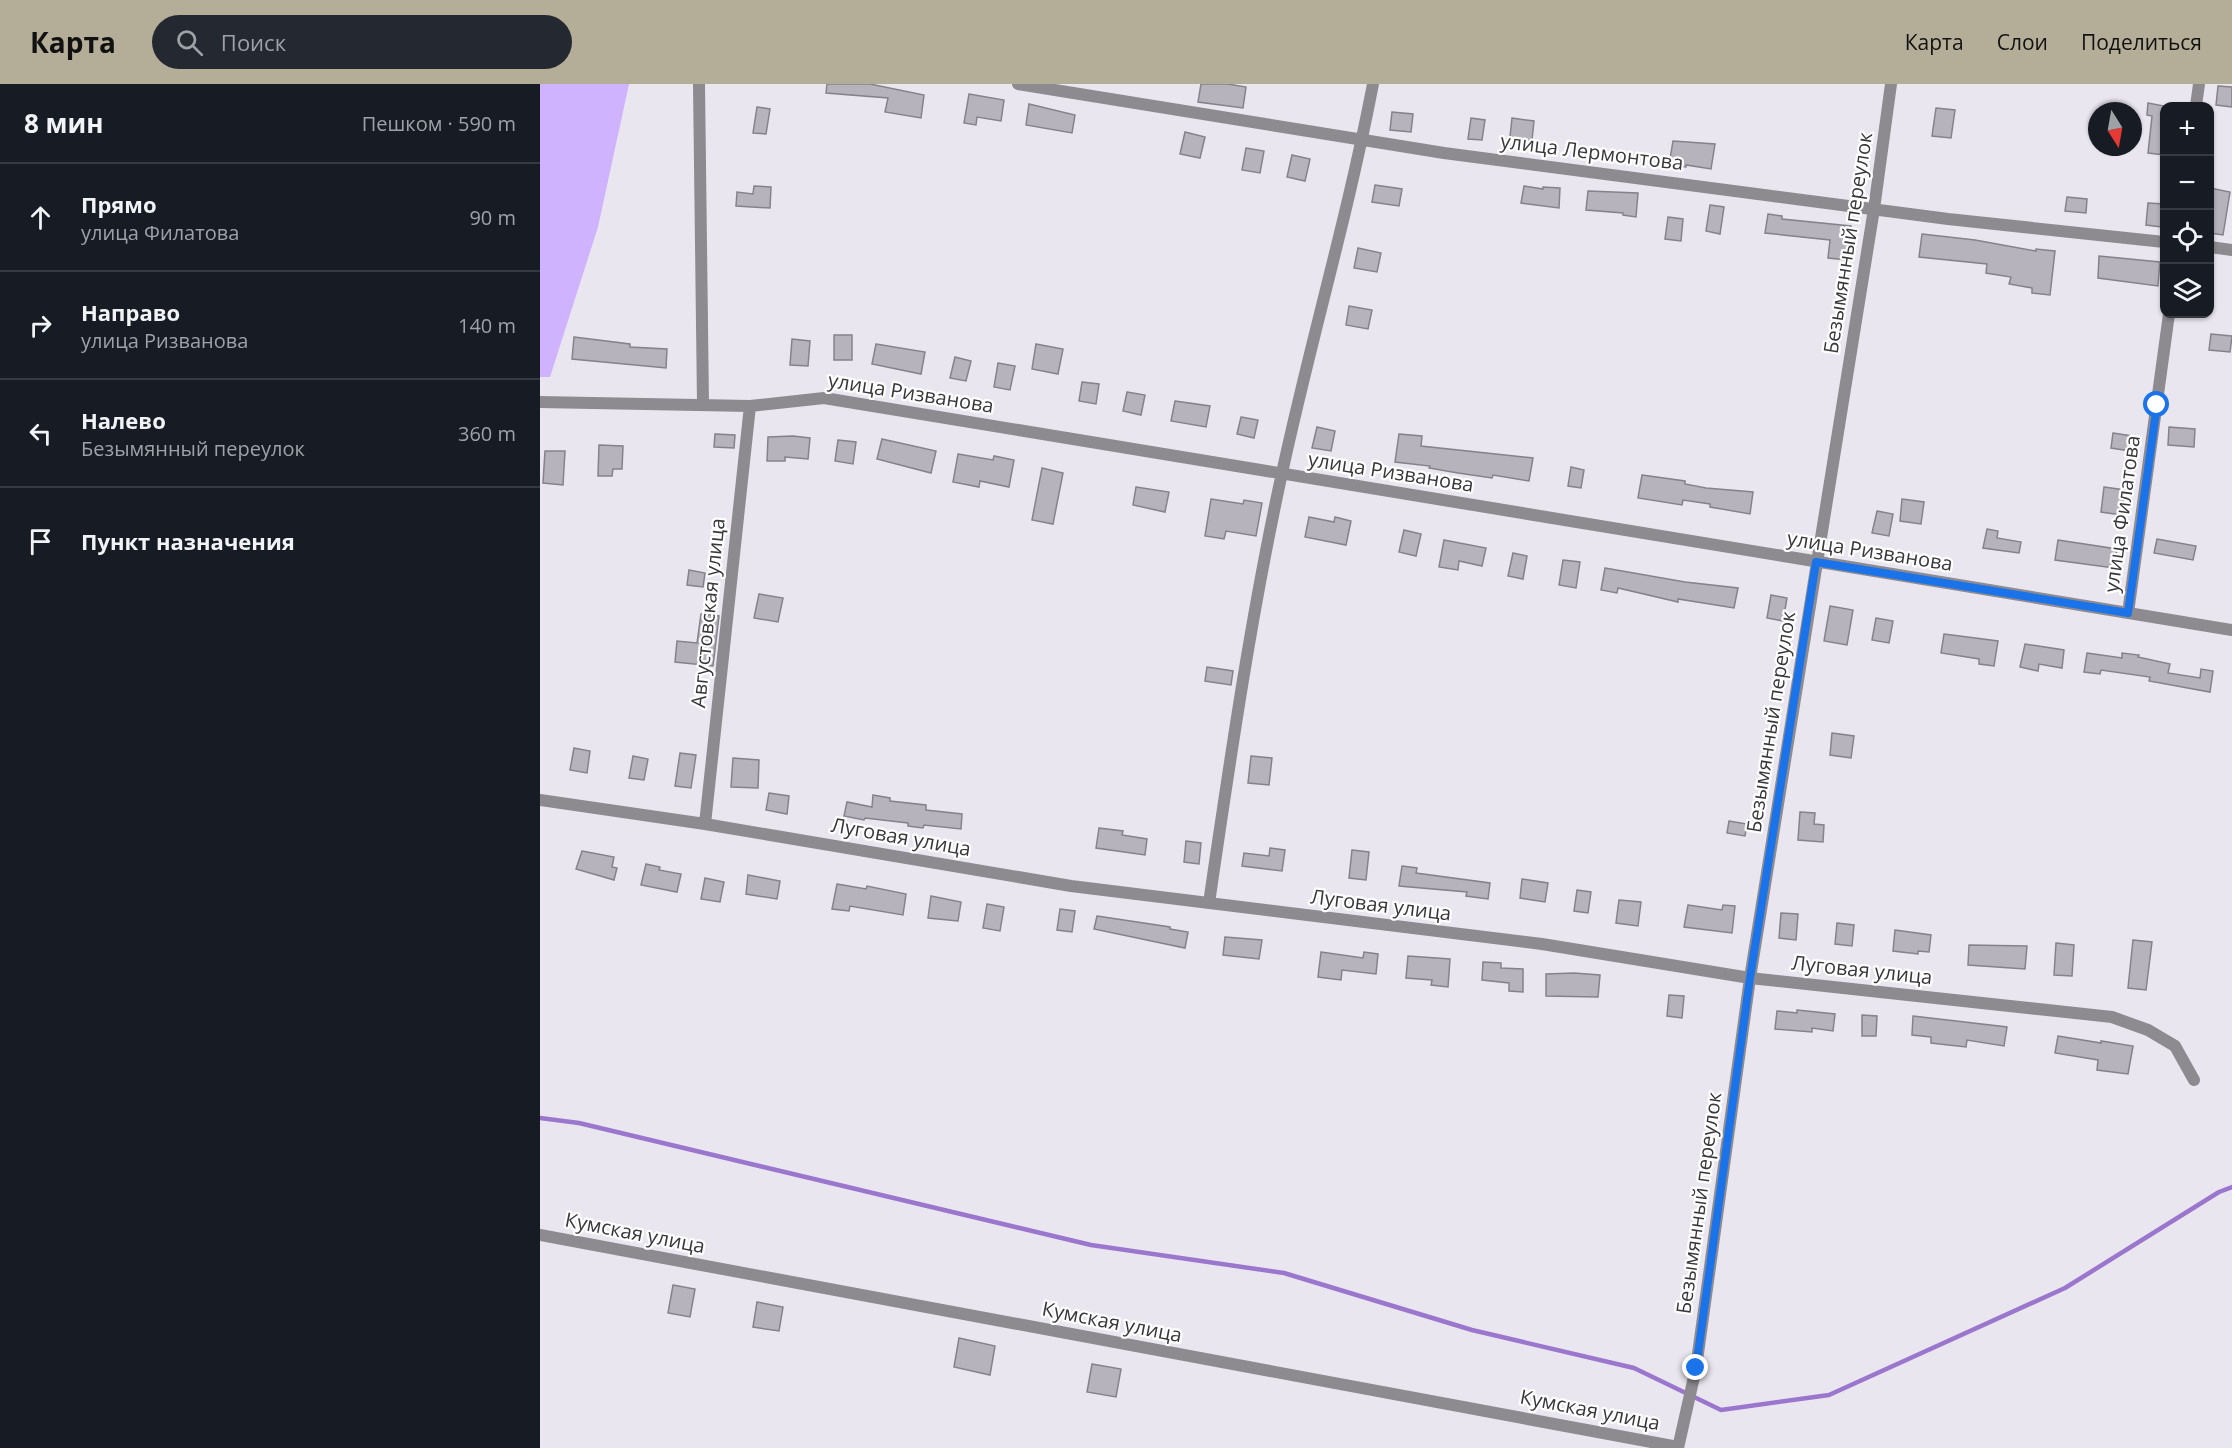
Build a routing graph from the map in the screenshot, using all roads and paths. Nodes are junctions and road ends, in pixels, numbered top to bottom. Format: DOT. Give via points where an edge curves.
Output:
graph roads {
  1 [pos="699,84"];
  2 [pos="1018,84"];
  3 [pos="1373,84"];
  4 [pos="1891,84"];
  5 [pos="2199,84"];
  6 [pos="2197,102"];
  7 [pos="1362,141"];
  8 [pos="1874,209"];
  9 [pos="2160,242"];
  10 [pos="2214,248"];
  11 [pos="2232,250"];
  12 [pos="2168,318"];
  13 [pos="540,402"];
  14 [pos="703,404"];
  15 [pos="750,406"];
  16 [pos="1282,474"];
  17 [pos="1816,562"];
  18 [pos="2128,613"];
  19 [pos="2232,630"];
  20 [pos="540,800"];
  21 [pos="705,824"];
  22 [pos="1209,903"];
  23 [pos="1750,978"];
  24 [pos="2194,1080"];
  25 [pos="540,1235"];
  26 [pos="1678,1447"];
  1 -- 14 [label="street"];
  2 -- 7 [label="street, улица Лермонтова"];
  3 -- 7 [label="street"];
  4 -- 8 [label="street, Безымянный переулок"];
  5 -- 6 [label="street"];
  7 -- 8 [label="street, улица Лермонтова"];
  7 -- 16 [label="street"];
  8 -- 9 [label="street, улица Лермонтова"];
  8 -- 17 [label="street, Безымянный переулок"];
  10 -- 11 [label="street"];
  12 -- 18 [label="street, улица Филатова"];
  13 -- 14 [label="street, улица Ризванова"];
  14 -- 15 [label="street, улица Ризванова"];
  15 -- 16 [label="street, улица Ризванова" via="824,398"];
  15 -- 21 [label="street, Августовская улица"];
  16 -- 17 [label="street, улица Ризванова"];
  16 -- 22 [label="street" via="1238,709"];
  17 -- 18 [label="street, улица Ризванова"];
  17 -- 23 [label="street, Безымянный переулок"];
  18 -- 19 [label="street, улица Ризванова"];
  20 -- 21 [label="street, Луговая улица"];
  21 -- 22 [label="street, Луговая улица" via="1071,886"];
  22 -- 23 [label="street, Луговая улица" via="1542,944"];
  23 -- 24 [label="street, Луговая улица" via="2112,1017 2148,1030 2175,1046"];
  23 -- 26 [label="street, Безымянный переулок" via="1696,1368"];
  25 -- 26 [label="street, Кумская улица"];
}
